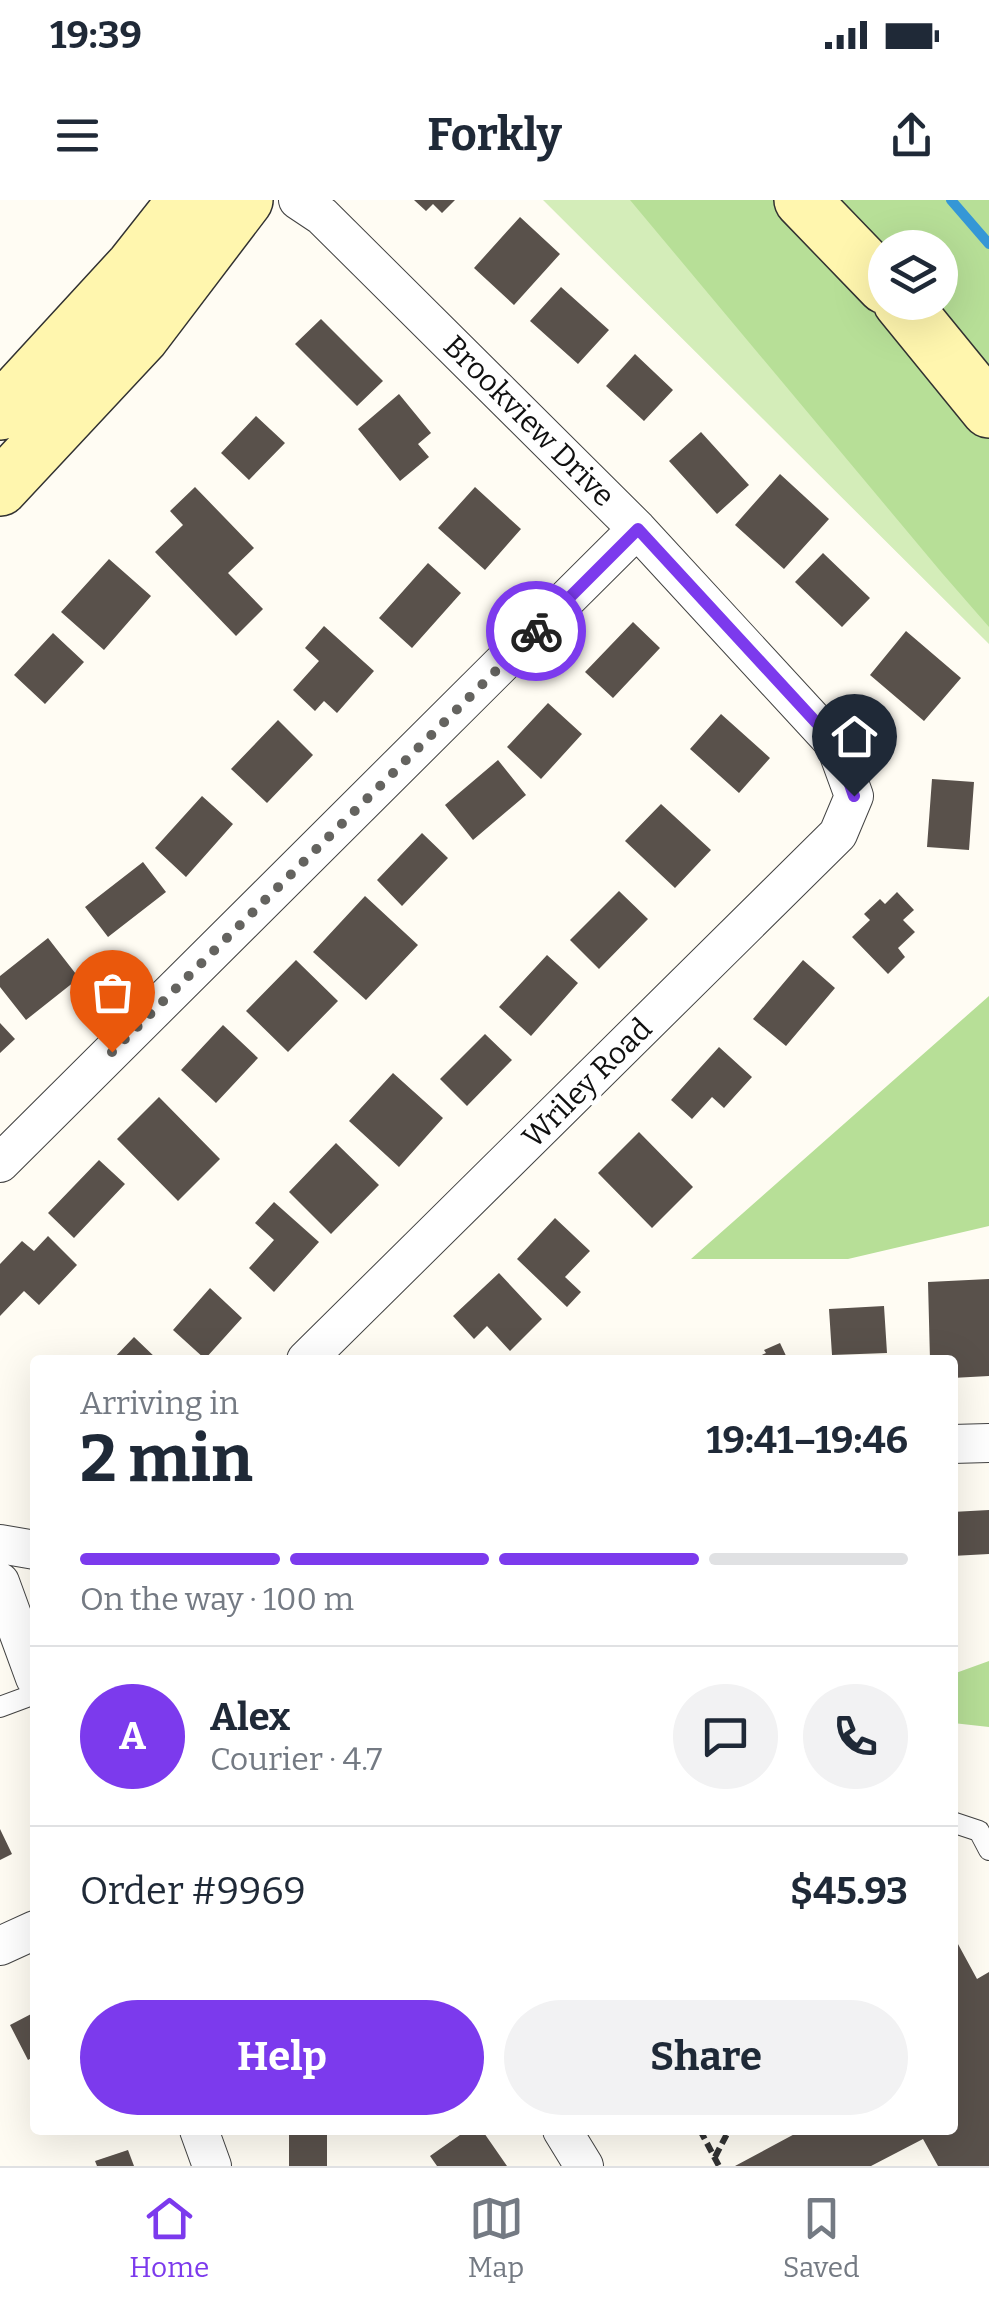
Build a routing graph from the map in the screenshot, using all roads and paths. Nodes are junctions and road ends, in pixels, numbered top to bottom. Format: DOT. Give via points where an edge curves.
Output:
graph roads {
  1 [pos="186,200"];
  2 [pos="245,200"];
  3 [pos="298,200"];
  4 [pos="802,200"];
  5 [pos="868,268"];
  6 [pos="916,320"];
  7 [pos="989,410"];
  8 [pos="0,412"];
  9 [pos="0,488"];
  10 [pos="638,529"];
  11 [pos="854,796"];
  12 [pos="0,1163"];
  13 [pos="311,1355"];
  14 [pos="989,1443"];
  15 [pos="958,1444"];
  16 [pos="0,1544"];
  17 [pos="30,1549"];
  18 [pos="0,1582"];
  19 [pos="30,1652"];
  20 [pos="30,1696"];
  21 [pos="0,1707"];
  22 [pos="958,1824"];
  23 [pos="986,1836"];
  24 [pos="30,1932"];
  25 [pos="0,1946"];
  26 [pos="200,2135"];
  27 [pos="565,2135"];
  28 [pos="703,2135"];
  29 [pos="727,2135"];
  30 [pos="717,2162"];
  31 [pos="212,2166"];
  32 [pos="584,2166"];
  1 -- 8 [label="main road"];
  2 -- 9 [label="main road" via="141,337"];
  3 -- 10 [label="street, Brookview Drive" via="322,216"];
  4 -- 5 [label="main road"];
  6 -- 7 [label="main road"];
  10 -- 11 [label="street, Brookview Drive" via="836,744"];
  10 -- 12 [label="street"];
  11 -- 13 [label="street, Wriley Road" via="838,834"];
  14 -- 15 [label="street"];
  16 -- 17 [label="street"];
  18 -- 19 [label="street"];
  20 -- 21 [label="lane"];
  22 -- 23 [label="lane"];
  24 -- 25 [label="street"];
  26 -- 31 [label="street"];
  27 -- 32 [label="street"];
  28 -- 30 [label="path"];
  29 -- 30 [label="path"];
}
